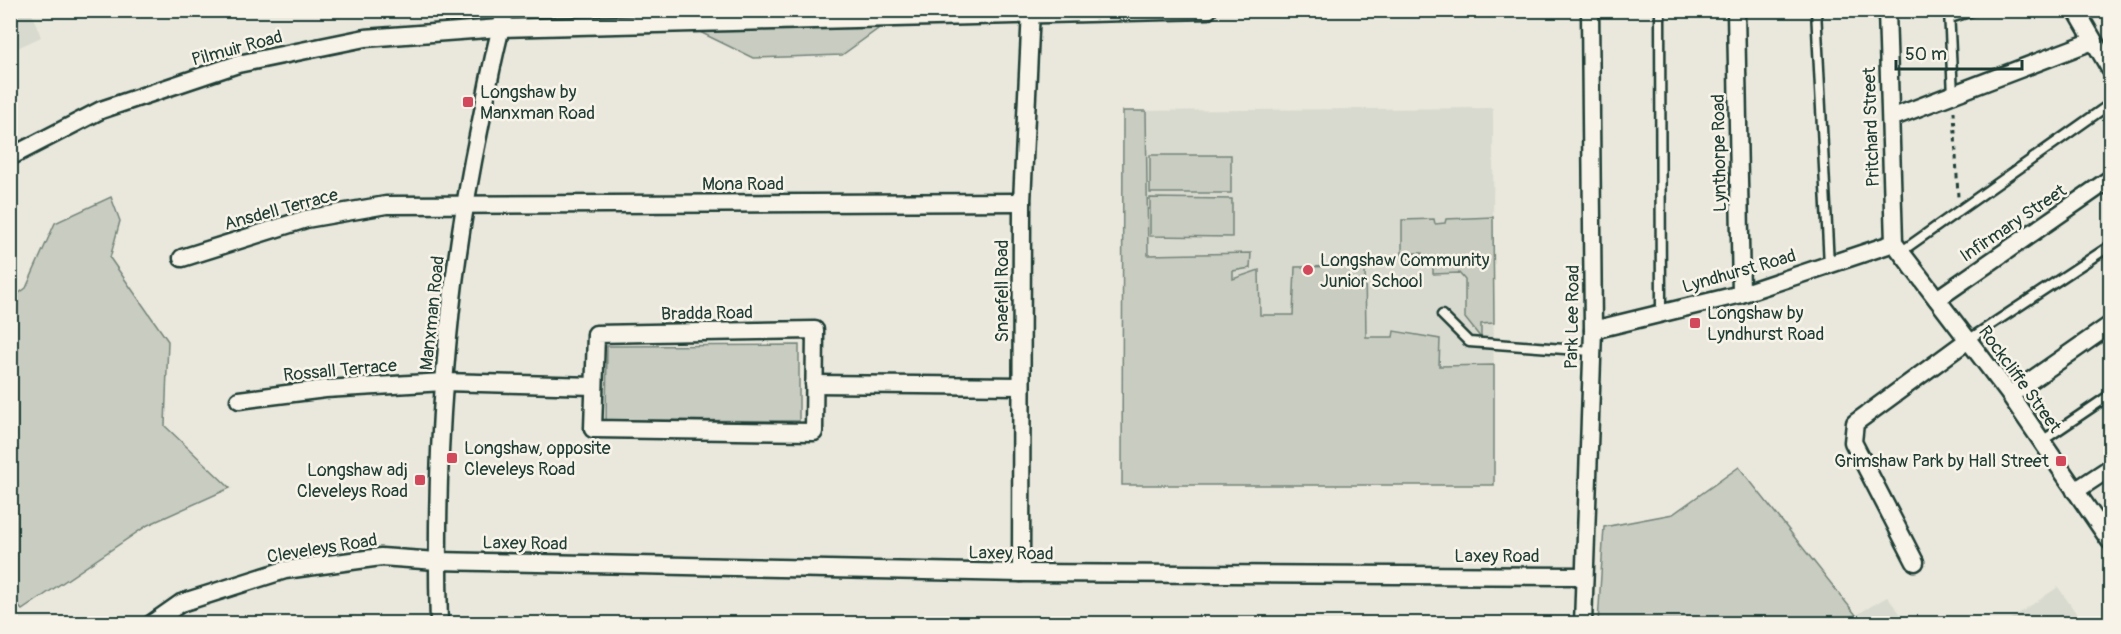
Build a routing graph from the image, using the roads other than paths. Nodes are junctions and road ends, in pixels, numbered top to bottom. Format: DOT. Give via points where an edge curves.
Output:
graph roads {
  1 [pos="506,10"];
  2 [pos="1208,10"];
  3 [pos="1590,10"];
  4 [pos="1660,10"];
  5 [pos="1736,10"];
  6 [pos="1816,10"];
  7 [pos="1887,10"];
  8 [pos="1975,10"];
  9 [pos="2076,10"];
  10 [pos="1031,13"];
  11 [pos="1949,14"];
  12 [pos="500,28"];
  13 [pos="2092,41"];
  14 [pos="2110,69"];
  15 [pos="1953,95"];
  16 [pos="2110,104"];
  17 [pos="1890,118"];
  18 [pos="10,157"];
  19 [pos="2110,179"];
  20 [pos="1022,202"];
  21 [pos="463,205"];
  22 [pos="2110,246"];
  23 [pos="1898,247"];
  24 [pos="182,258"];
  25 [pos="1829,265"];
  26 [pos="1741,294"];
  27 [pos="1937,299"];
  28 [pos="1661,313"];
  29 [pos="1442,315"];
  30 [pos="2110,325"];
  31 [pos="1593,330"];
  32 [pos="1968,340"];
  33 [pos="1592,351"];
  34 [pos="444,382"];
  35 [pos="814,384"];
  36 [pos="594,386"];
  37 [pos="1021,386"];
  38 [pos="2010,395"];
  39 [pos="2110,395"];
  40 [pos="239,400"];
  41 [pos="2042,441"];
  42 [pos="2110,468"];
  43 [pos="2075,491"];
  44 [pos="2110,539"];
  45 [pos="437,561"];
  46 [pos="1915,562"];
  47 [pos="1021,573"];
  48 [pos="1584,576"];
  49 [pos="151,624"];
  50 [pos="439,624"];
  51 [pos="1583,624"];
  1 -- 12 [label="street, Manxman Road"];
  2 -- 10 [label="street, Pilmuir Road"];
  3 -- 31 [label="street, Park Lee Road"];
  4 -- 28 [label="lane"];
  5 -- 26 [label="street, Lynthorpe Road"];
  6 -- 25 [label="lane"];
  7 -- 17 [label="street, Pritchard Street"];
  8 -- 11 [label="lane"];
  9 -- 13 [label="street"];
  10 -- 12 [label="street, Pilmuir Road"];
  10 -- 20 [label="street, Snaefell Road"];
  11 -- 15 [label="lane"];
  12 -- 18 [label="street, Pilmuir Road" via="365,38 238,64 101,110"];
  12 -- 21 [label="street, Manxman Road"];
  13 -- 14 [label="street"];
  13 -- 15 [label="street"];
  15 -- 17 [label="street"];
  16 -- 23 [label="lane"];
  17 -- 23 [label="street, Pritchard Street"];
  19 -- 27 [label="street, Infirmary Street"];
  20 -- 21 [label="street, Mona Road"];
  20 -- 37 [label="street, Snaefell Road"];
  21 -- 24 [label="street, Ansdell Terrace" via="386,205 306,219"];
  21 -- 34 [label="street, Manxman Road"];
  22 -- 32 [label="lane"];
  23 -- 25 [label="street, Lyndhurst Road"];
  23 -- 27 [label="street, Rockcliffe Street"];
  25 -- 26 [label="street, Lyndhurst Road"];
  26 -- 28 [label="street, Lyndhurst Road"];
  27 -- 32 [label="street, Rockcliffe Street"];
  28 -- 31 [label="street, Lyndhurst Road"];
  29 -- 33 [label="lane" via="1469,342"];
  30 -- 38 [label="street"];
  31 -- 33 [label="street, Park Lee Road"];
  32 -- 38 [label="street, Rockcliffe Street"];
  32 -- 46 [label="street" via="1855,423 1853,442"];
  33 -- 48 [label="street, Park Lee Road"];
  34 -- 36 [label="street"];
  34 -- 40 [label="street, Rossall Terrace" via="325,389"];
  34 -- 45 [label="street, Manxman Road"];
  35 -- 36 [label="street, Bradda Road" via="814,432 593,429"];
  35 -- 36 [label="street, Bradda Road" via="815,330 596,334"];
  35 -- 37 [label="street"];
  37 -- 47 [label="street, Snaefell Road"];
  38 -- 41 [label="street, Rockcliffe Street"];
  39 -- 41 [label="lane"];
  41 -- 43 [label="street, Rockcliffe Street"];
  42 -- 43 [label="street"];
  43 -- 44 [label="street, Rockcliffe Street"];
  45 -- 47 [label="street, Laxey Road"];
  45 -- 49 [label="street, Cleveleys Road" via="381,557 285,570 181,603"];
  45 -- 50 [label="street, Manxman Road"];
  47 -- 48 [label="street, Laxey Road"];
  48 -- 51 [label="street, Park Lee Road"];
}
